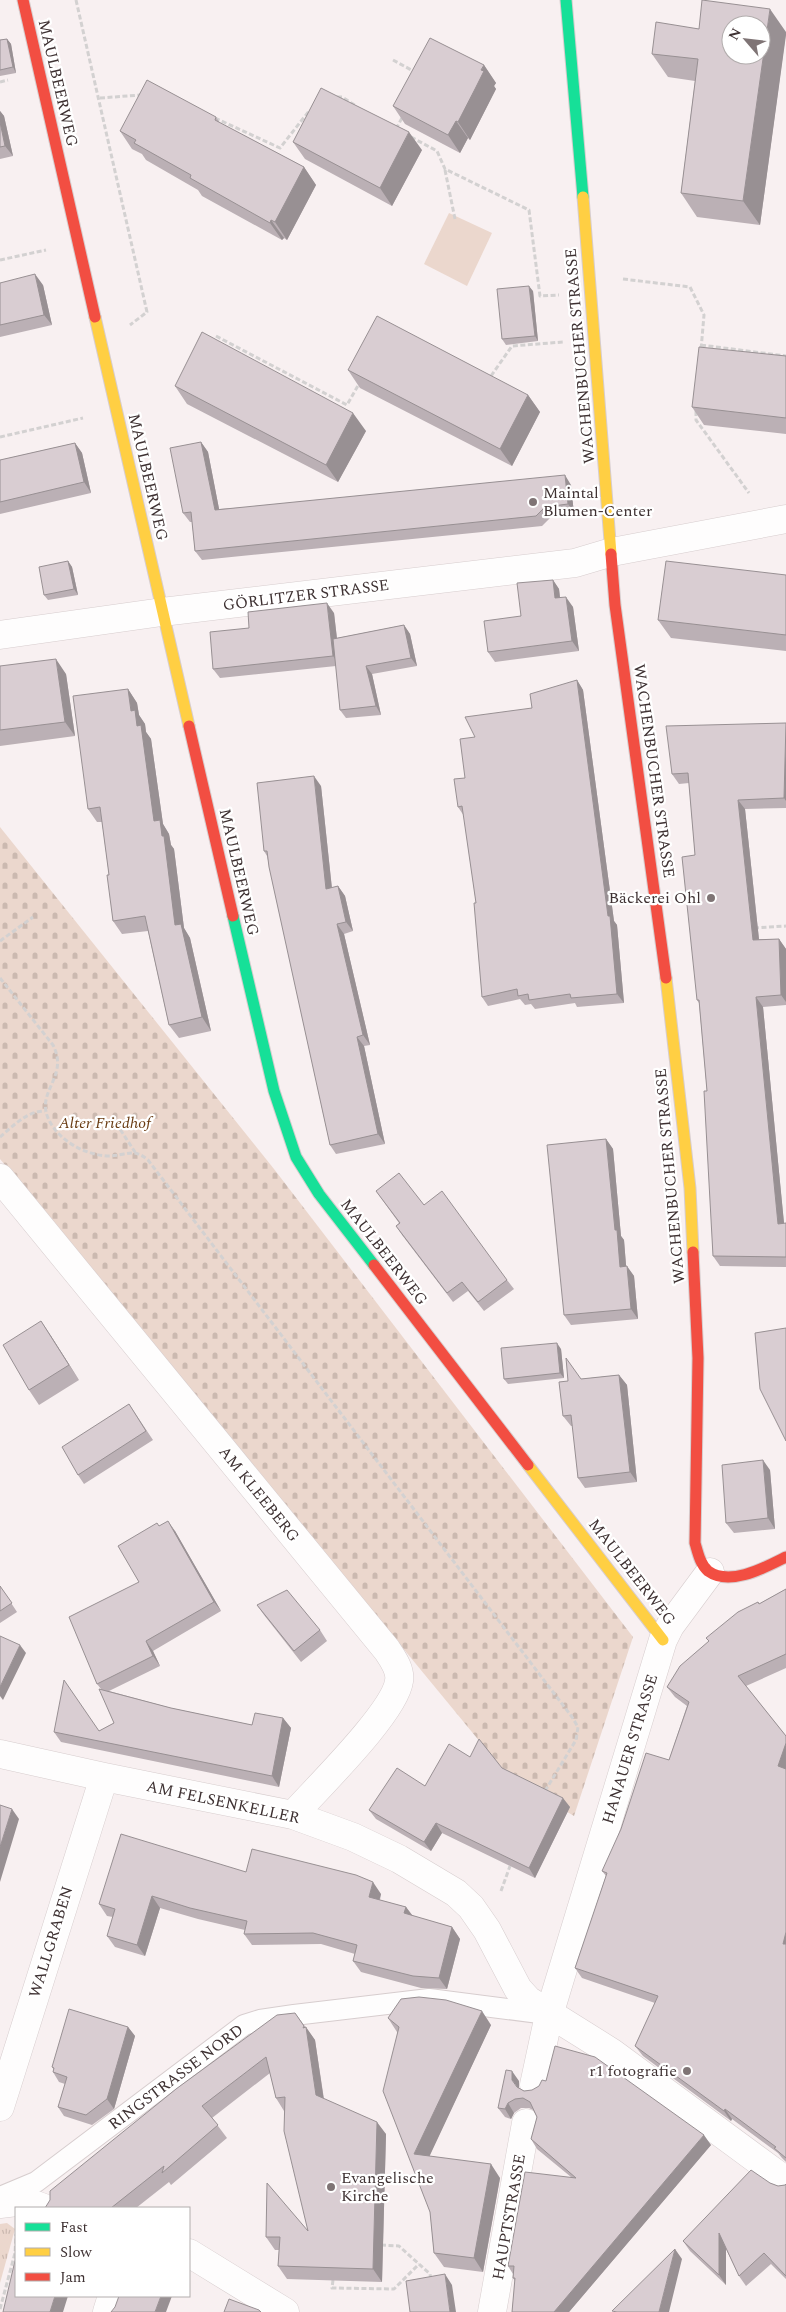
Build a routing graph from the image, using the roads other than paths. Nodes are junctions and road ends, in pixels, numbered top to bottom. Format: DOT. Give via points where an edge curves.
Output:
graph roads {
  1 [pos="23,0"];
  2 [pos="566,0"];
  3 [pos="786,519"];
  4 [pos="612,552"];
  5 [pos="162,612"];
  6 [pos="0,635"];
  7 [pos="0,1178"];
  8 [pos="786,1557"];
  9 [pos="710,1572"];
  10 [pos="664,1640"];
  11 [pos="0,1754"];
  12 [pos="104,1777"];
  13 [pos="293,1815"];
  14 [pos="549,2015"];
  15 [pos="534,2085"];
  16 [pos="0,2107"];
  17 [pos="526,2122"];
  18 [pos="786,2181"];
  19 [pos="0,2197"];
  20 [pos="0,2204"];
  21 [pos="41,2207"];
  22 [pos="190,2254"];
  23 [pos="112,2297"];
  24 [pos="107,2312"];
  25 [pos="285,2312"];
  26 [pos="492,2312"];
  1 -- 5 [label="street, MAULBEERWEG"];
  2 -- 4 [label="street, WACHENBUCHER STRASSE"];
  3 -- 4 [label="street, GÖRLITZER STRASSE"];
  4 -- 5 [label="street, GÖRLITZER STRASSE" via="575,563"];
  4 -- 9 [label="street, WACHENBUCHER STRASSE" via="617,626 661,936 690,1188 698,1366 695,1543 701,1562"];
  5 -- 6 [label="street, GÖRLITZER STRASSE"];
  5 -- 10 [label="street, MAULBEERWEG" via="274,1091 296,1157 319,1194"];
  7 -- 13 [label="street, AM KLEEBERG" via="396,1664 400,1679 396,1694 384,1714"];
  8 -- 9 [label="street" via="741,1576"];
  9 -- 10 [label="street, HANAUER STRASSE" via="670,1626"];
  10 -- 14 [label="street, HANAUER STRASSE"];
  11 -- 12 [label="street, AM FELSENKELLER"];
  12 -- 13 [label="street, AM FELSENKELLER"];
  12 -- 16 [label="street, WALLGRABEN"];
  13 -- 14 [label="street, AM FELSENKELLER" via="353,1837 399,1859 456,1893 471,1907 487,1930 518,1989"];
  14 -- 15 [label="street"];
  14 -- 18 [label="street, AM FELSENKELLER" via="611,2052"];
  14 -- 19 [label="lane, RINGSTRASSE NORD" via="429,1999 252,2022 226,2037 36,2182"];
  17 -- 26 [label="street, HAUPTSTRASSE"];
  20 -- 21 [label="street" via="26,2201"];
  22 -- 25 [label="street"];
  23 -- 24 [label="street"];
}
